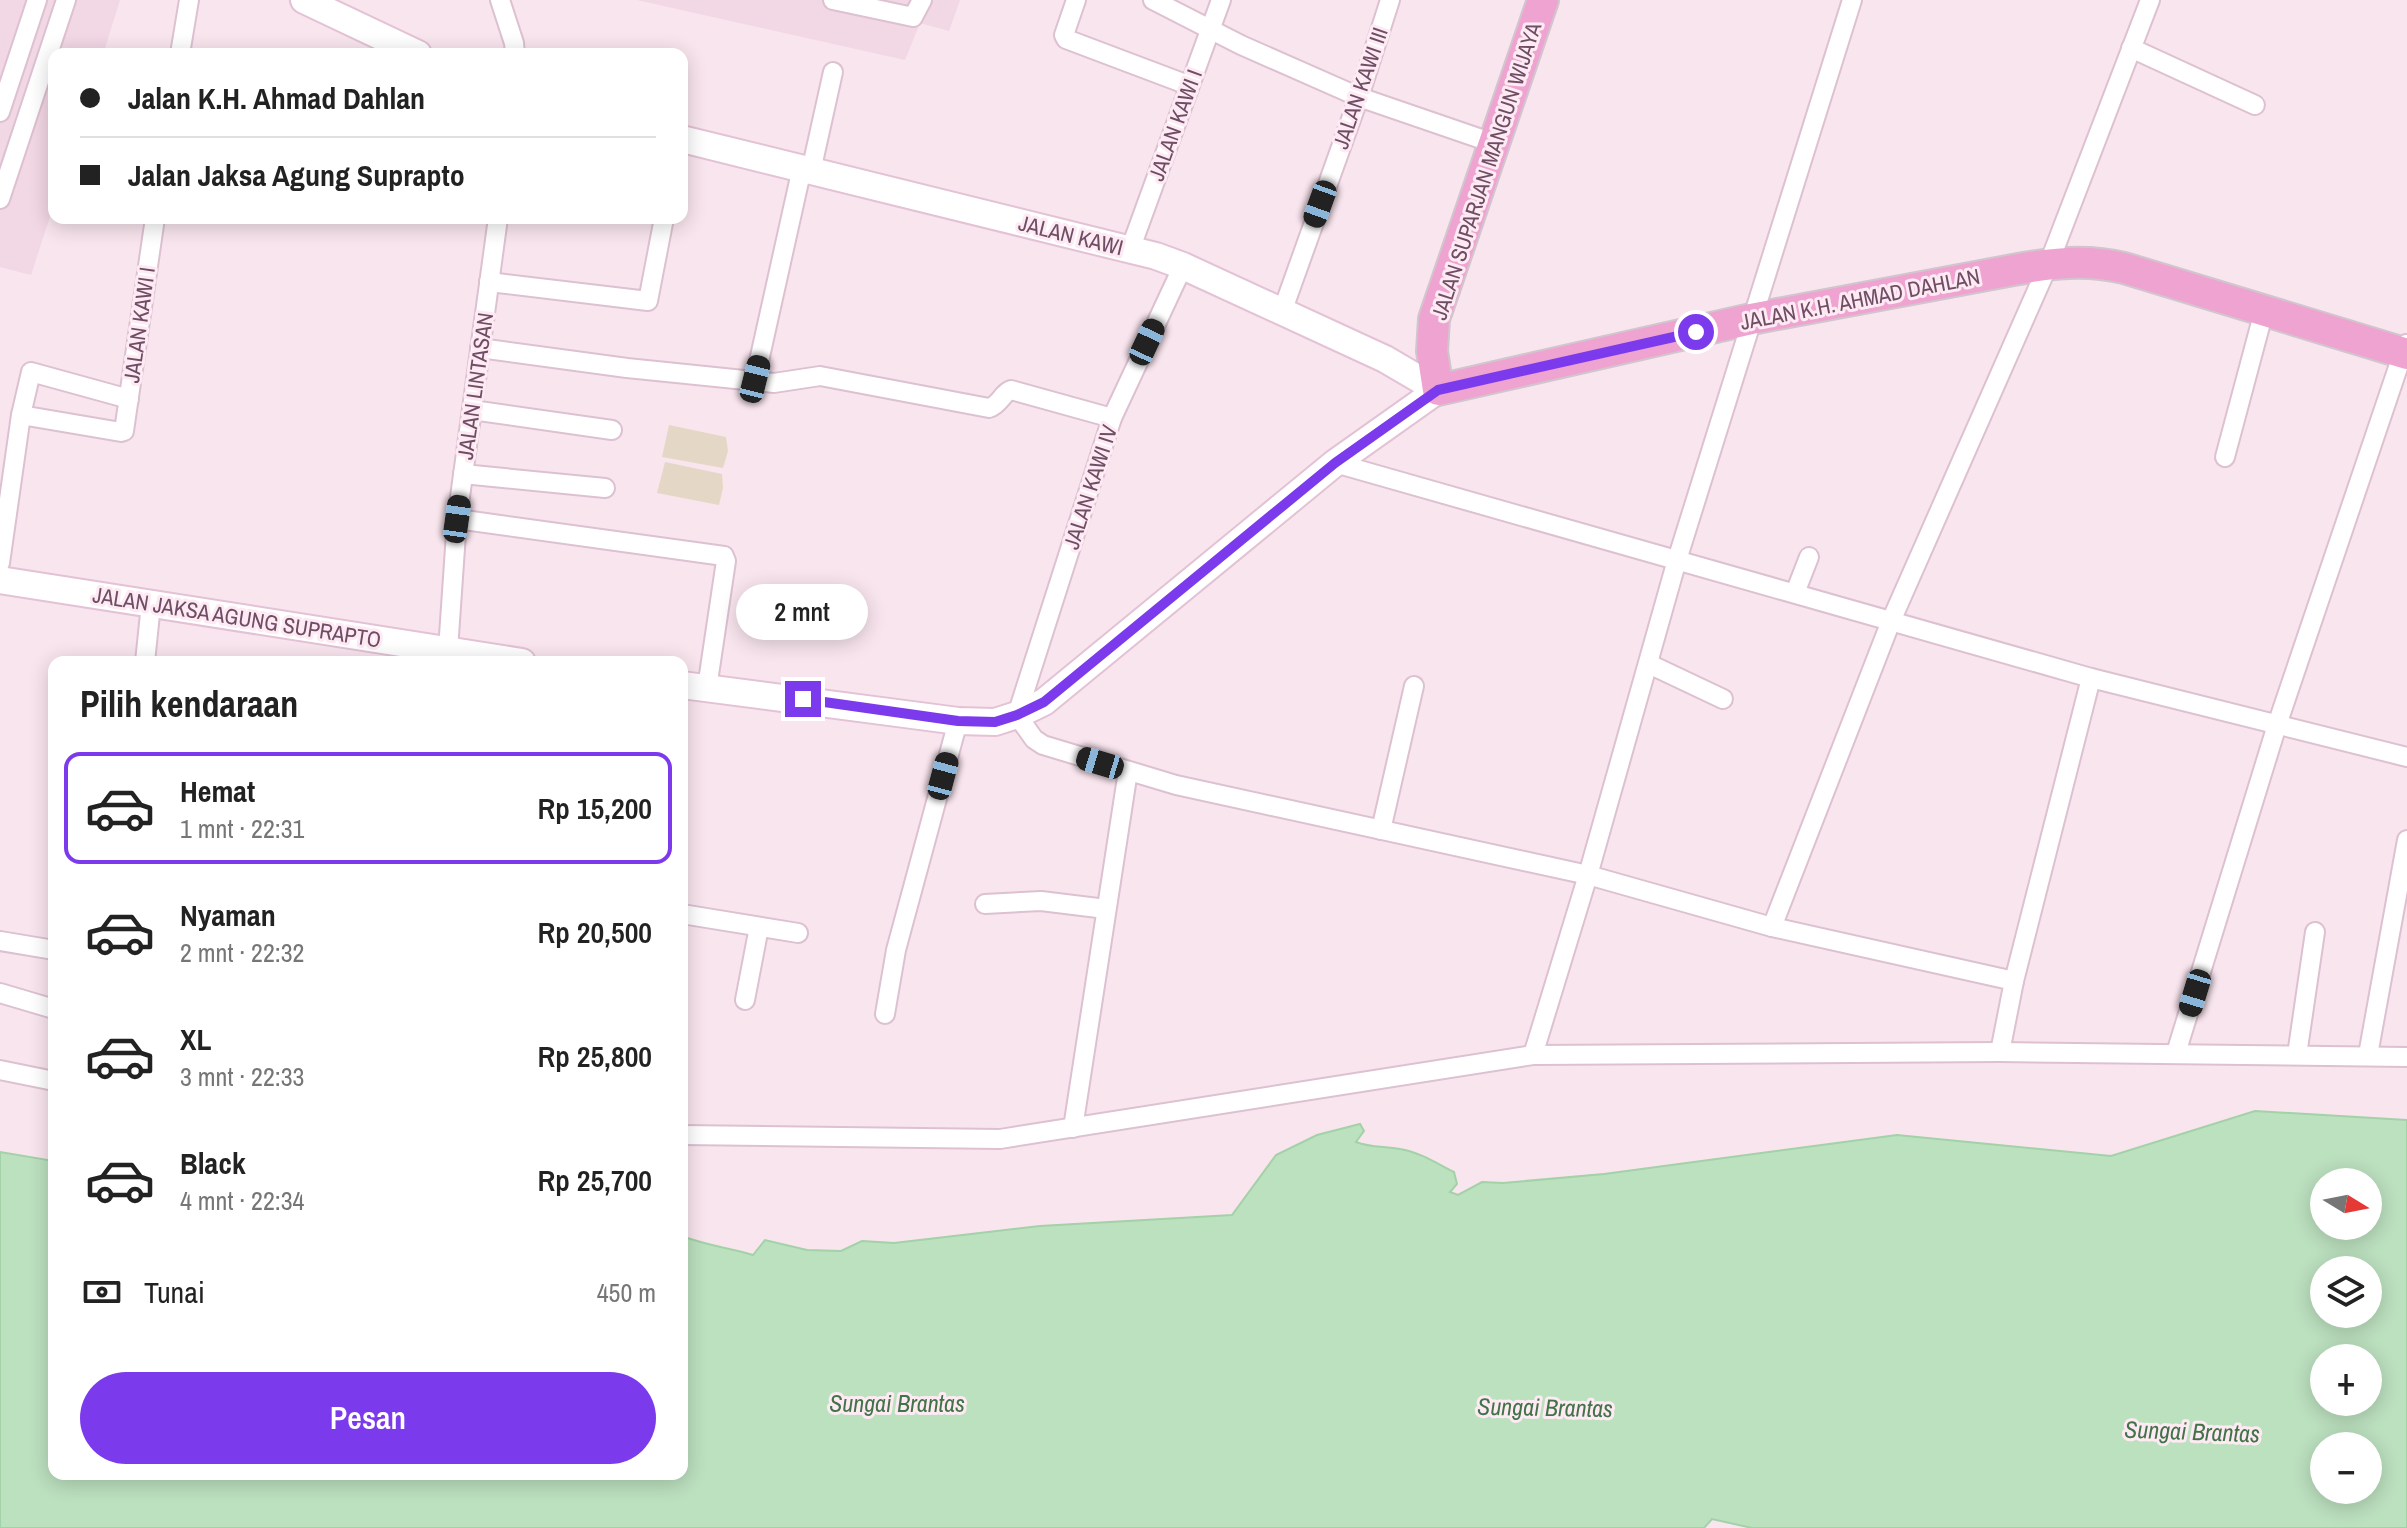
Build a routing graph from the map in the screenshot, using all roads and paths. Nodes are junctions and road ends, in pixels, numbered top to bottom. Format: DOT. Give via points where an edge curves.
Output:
graph roads {
  1 [pos="37,0"];
  2 [pos="66,0"];
  3 [pos="189,0"];
  4 [pos="304,0"];
  5 [pos="500,0"];
  6 [pos="922,0"];
  7 [pos="1076,0"];
  8 [pos="1153,0"];
  9 [pos="1221,0"];
  10 [pos="1390,0"];
  11 [pos="1543,0"];
  12 [pos="1852,0"];
  13 [pos="2150,0"];
  14 [pos="843,1"];
  15 [pos="1211,29"];
  16 [pos="50,48"];
  17 [pos="181,48"];
  18 [pos="405,48"];
  19 [pos="514,48"];
  20 [pos="2131,48"];
  21 [pos="48,54"];
  22 [pos="833,72"];
  23 [pos="1188,85"];
  24 [pos="1359,97"];
  25 [pos="2255,105"];
  26 [pos="0,112"];
  27 [pos="688,140"];
  28 [pos="1493,143"];
  29 [pos="806,170"];
  30 [pos="0,199"];
  31 [pos="154,224"];
  32 [pos="497,224"];
  33 [pos="663,224"];
  34 [pos="1130,250"];
  35 [pos="2049,263"];
  36 [pos="1183,266"];
  37 [pos="489,282"];
  38 [pos="2264,311"];
  39 [pos="1282,312"];
  40 [pos="1751,319"];
  41 [pos="480,348"];
  42 [pos="2406,349"];
  43 [pos="755,379"];
  44 [pos="1438,390"];
  45 [pos="129,399"];
  46 [pos="472,410"];
  47 [pos="21,415"];
  48 [pos="1112,418"];
  49 [pos="612,430"];
  50 [pos="2225,457"];
  51 [pos="1335,463"];
  52 [pos="463,474"];
  53 [pos="605,488"];
  54 [pos="457,519"];
  55 [pos="1809,557"];
  56 [pos="1677,560"];
  57 [pos="0,563"];
  58 [pos="0,580"];
  59 [pos="1795,593"];
  60 [pos="151,604"];
  61 [pos="1891,621"];
  62 [pos="448,650"];
  63 [pos="146,656"];
  64 [pos="485,656"];
  65 [pos="1649,664"];
  66 [pos="2091,678"];
  67 [pos="695,686"];
  68 [pos="1414,686"];
  69 [pos="1723,699"];
  70 [pos="1017,715"];
  71 [pos="958,721"];
  72 [pos="2277,725"];
  73 [pos="2407,757"];
  74 [pos="1128,771"];
  75 [pos="1381,830"];
  76 [pos="2407,840"];
  77 [pos="1588,875"];
  78 [pos="985,904"];
  79 [pos="1106,909"];
  80 [pos="688,915"];
  81 [pos="759,927"];
  82 [pos="1772,927"];
  83 [pos="2315,932"];
  84 [pos="798,933"];
  85 [pos="0,941"];
  86 [pos="48,949"];
  87 [pos="2014,981"];
  88 [pos="0,993"];
  89 [pos="745,1000"];
  90 [pos="48,1007"];
  91 [pos="885,1014"];
  92 [pos="2000,1052"];
  93 [pos="2176,1053"];
  94 [pos="1533,1055"];
  95 [pos="2297,1055"];
  96 [pos="2368,1055"];
  97 [pos="2407,1057"];
  98 [pos="0,1070"];
  99 [pos="48,1080"];
  100 [pos="1073,1128"];
  101 [pos="688,1135"];
  1 -- 26 [label="street"];
  2 -- 16 [label="street"];
  3 -- 17 [label="street"];
  4 -- 18 [label="main road"];
  5 -- 19 [label="street"];
  6 -- 14 [label="street" via="913,17"];
  7 -- 23 [label="street" via="1066,39"];
  8 -- 15 [label="street"];
  9 -- 15 [label="street, JALAN KAWI I"];
  10 -- 24 [label="street, JALAN KAWI III"];
  11 -- 28 [label="highway, JALAN SUPARJAN MANGUN WIJAYA"];
  12 -- 40 [label="street"];
  13 -- 20 [label="street"];
  15 -- 23 [label="street, JALAN KAWI I"];
  15 -- 24 [label="street"];
  20 -- 25 [label="street"];
  20 -- 35 [label="street"];
  21 -- 30 [label="street"];
  22 -- 29 [label="street"];
  23 -- 34 [label="street, JALAN KAWI I"];
  24 -- 28 [label="street"];
  24 -- 39 [label="street, JALAN KAWI III"];
  27 -- 29 [label="main road, JALAN KAWI"];
  28 -- 44 [label="highway, JALAN SUPARJAN MANGUN WIJAYA" via="1434,319"];
  29 -- 34 [label="main road, JALAN KAWI"];
  29 -- 43 [label="street"];
  31 -- 45 [label="street, JALAN KAWI I"];
  32 -- 37 [label="street, JALAN LINTASAN"];
  33 -- 37 [label="street" via="648,301"];
  34 -- 36 [label="main road, JALAN KAWI"];
  35 -- 38 [label="highway, JALAN K.H. AHMAD DAHLAN" via="2106,264"];
  35 -- 40 [label="highway, JALAN K.H. AHMAD DAHLAN"];
  35 -- 61 [label="street"];
  36 -- 39 [label="main road, JALAN KAWI"];
  36 -- 48 [label="street, JALAN KAWI IV"];
  37 -- 41 [label="street, JALAN LINTASAN"];
  38 -- 42 [label="highway, JALAN K.H. AHMAD DAHLAN"];
  38 -- 50 [label="street"];
  39 -- 44 [label="main road, JALAN KAWI" via="1385,359"];
  40 -- 44 [label="highway, JALAN K.H. AHMAD DAHLAN"];
  40 -- 56 [label="street"];
  41 -- 43 [label="street"];
  41 -- 46 [label="street, JALAN LINTASAN"];
  42 -- 72 [label="street"];
  43 -- 48 [label="street" via="784,382 820,376 989,408 1011,390"];
  44 -- 51 [label="main road, JALAN K.H. AHMAD DAHLAN"];
  45 -- 47 [label="street, JALAN KAWI I" via="124,432"];
  45 -- 47 [label="street" via="31,372"];
  46 -- 49 [label="street"];
  46 -- 52 [label="street, JALAN LINTASAN"];
  47 -- 57 [label="street"];
  48 -- 70 [label="street, JALAN KAWI IV"];
  51 -- 56 [label="street"];
  51 -- 70 [label="main road, JALAN K.H. AHMAD DAHLAN" via="1044,702"];
  52 -- 53 [label="street"];
  52 -- 54 [label="street, JALAN LINTASAN"];
  54 -- 62 [label="street, JALAN LINTASAN"];
  54 -- 67 [label="street" via="724,556"];
  55 -- 59 [label="street"];
  56 -- 59 [label="street"];
  56 -- 65 [label="street"];
  58 -- 60 [label="main road, JALAN JAKSA AGUNG SUPRAPTO"];
  59 -- 61 [label="street"];
  60 -- 62 [label="main road, JALAN JAKSA AGUNG SUPRAPTO"];
  60 -- 63 [label="street"];
  61 -- 66 [label="street"];
  61 -- 82 [label="street"];
  62 -- 64 [label="main road, JALAN JAKSA AGUNG SUPRAPTO"];
  65 -- 69 [label="street"];
  65 -- 77 [label="street"];
  66 -- 72 [label="street"];
  66 -- 87 [label="street"];
  67 -- 71 [label="main road, JALAN K.H. AHMAD DAHLAN"];
  68 -- 75 [label="street"];
  70 -- 71 [label="main road, JALAN K.H. AHMAD DAHLAN" via="995,722"];
  70 -- 74 [label="street" via="1043,745"];
  71 -- 91 [label="street" via="896,950"];
  72 -- 73 [label="street"];
  72 -- 93 [label="street"];
  74 -- 75 [label="street"];
  74 -- 79 [label="street"];
  75 -- 77 [label="street"];
  76 -- 96 [label="street"];
  77 -- 82 [label="street"];
  77 -- 94 [label="street"];
  78 -- 79 [label="street" via="1041,901"];
  79 -- 100 [label="street"];
  80 -- 81 [label="street"];
  81 -- 84 [label="street"];
  81 -- 89 [label="street"];
  82 -- 87 [label="street"];
  83 -- 95 [label="street"];
  85 -- 86 [label="street"];
  87 -- 92 [label="street"];
  88 -- 90 [label="street"];
  92 -- 93 [label="street"];
  92 -- 94 [label="street"];
  93 -- 95 [label="street"];
  94 -- 100 [label="street"];
  95 -- 96 [label="street"];
  96 -- 97 [label="street"];
  98 -- 99 [label="street"];
  100 -- 101 [label="street" via="1000,1139"];
}
